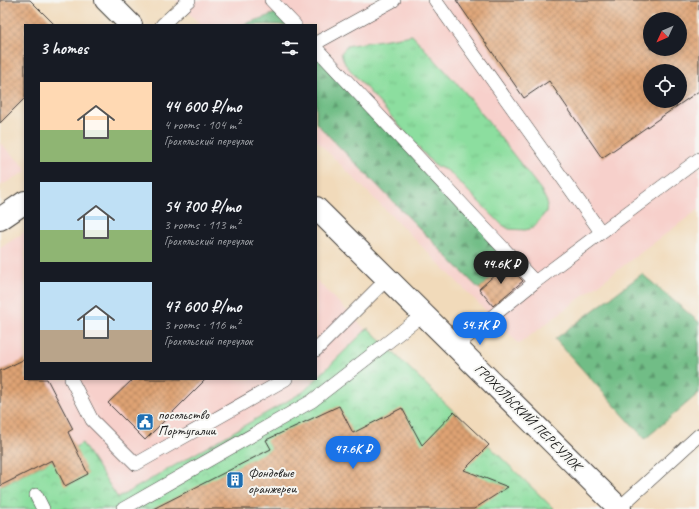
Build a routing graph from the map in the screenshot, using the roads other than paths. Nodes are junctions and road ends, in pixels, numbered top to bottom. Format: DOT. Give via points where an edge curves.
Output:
graph roads {
  1 [pos="106,0"];
  2 [pos="189,0"];
  3 [pos="271,0"];
  4 [pos="394,0"];
  5 [pos="435,0"];
  6 [pos="130,24"];
  7 [pos="163,24"];
  8 [pos="294,24"];
  9 [pos="317,42"];
  10 [pos="317,49"];
  11 [pos="699,159"];
  12 [pos="24,203"];
  13 [pos="317,209"];
  14 [pos="0,219"];
  15 [pos="602,232"];
  16 [pos="388,278"];
  17 [pos="535,282"];
  18 [pos="424,314"];
  19 [pos="456,346"];
  20 [pos="317,349"];
  21 [pos="72,380"];
  22 [pos="284,380"];
  23 [pos="699,435"];
  24 [pos="36,495"];
  25 [pos="620,508"];
  26 [pos="43,509"];
  27 [pos="122,509"];
  1 -- 6 [label="street"];
  2 -- 7 [label="lane"];
  3 -- 8 [label="lane"];
  4 -- 9 [label="lane"];
  5 -- 15 [label="lane"];
  10 -- 17 [label="lane"];
  11 -- 15 [label="lane"];
  12 -- 14 [label="street"];
  13 -- 16 [label="street, ГРОХОЛЬСКИЙ ПЕРЕУЛОК"];
  15 -- 17 [label="lane"];
  16 -- 18 [label="street, ГРОХОЛЬСКИЙ ПЕРЕУЛОК"];
  16 -- 20 [label="lane"];
  17 -- 19 [label="lane"];
  18 -- 19 [label="street, ГРОХОЛЬСКИЙ ПЕРЕУЛОК"];
  18 -- 27 [label="lane" via="312,401"];
  19 -- 25 [label="street, ГРОХОЛЬСКИЙ ПЕРЕУЛОК"];
  21 -- 22 [label="lane" via="92,420 136,464"];
  23 -- 25 [label="lane"];
  24 -- 26 [label="lane"];
}
